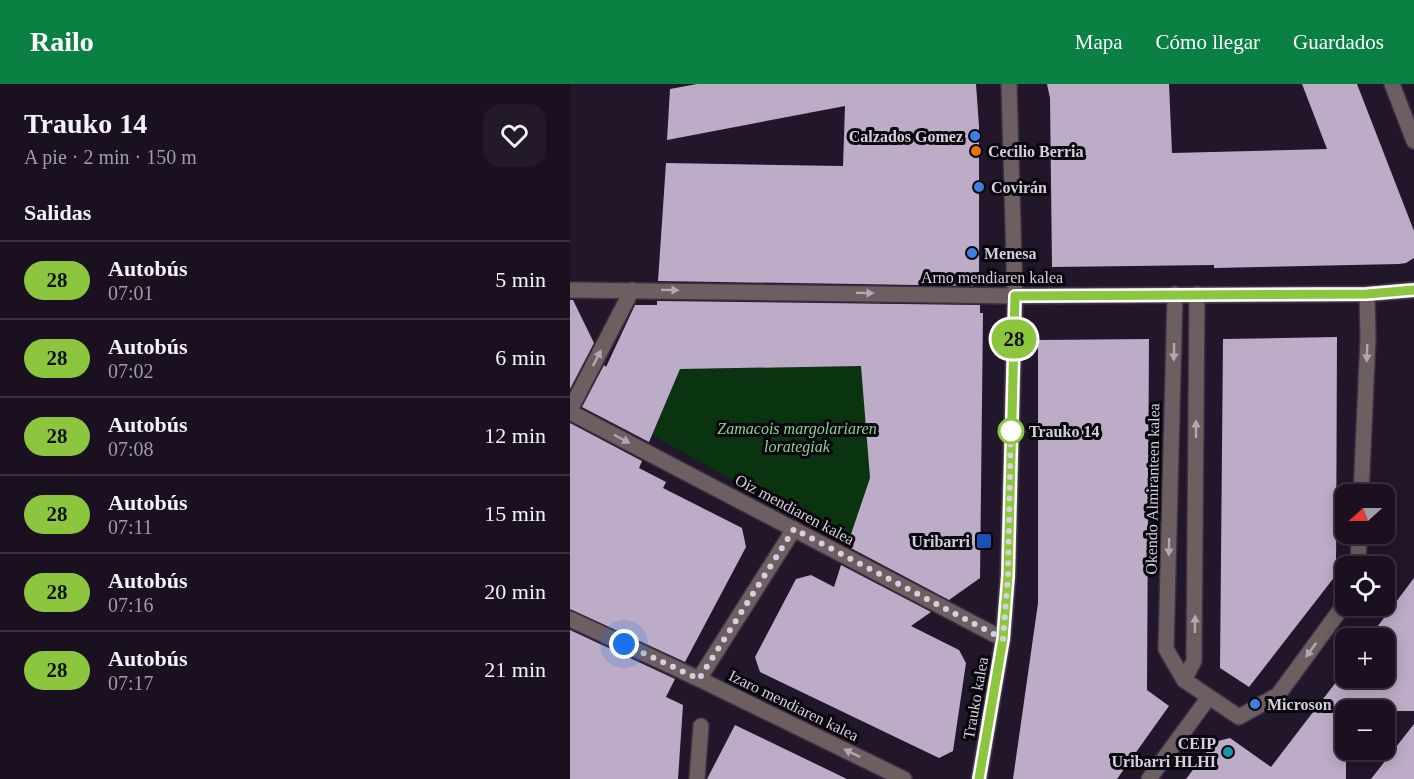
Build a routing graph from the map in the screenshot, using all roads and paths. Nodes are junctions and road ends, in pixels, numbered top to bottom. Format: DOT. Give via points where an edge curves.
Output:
graph roads {
  1 [pos="1009,84"];
  2 [pos="1397,85"];
  3 [pos="1414,141"];
  4 [pos="570,290"];
  5 [pos="632,290"];
  6 [pos="1414,290"];
  7 [pos="1175,294"];
  8 [pos="1197,294"];
  9 [pos="1367,294"];
  10 [pos="1015,296"];
  11 [pos="570,411"];
  12 [pos="1361,484"];
  13 [pos="794,529"];
  14 [pos="1336,616"];
  15 [pos="570,619"];
  16 [pos="1003,639"];
  17 [pos="699,679"];
  18 [pos="1184,680"];
  19 [pos="1209,697"];
  20 [pos="701,726"];
  21 [pos="697,779"];
  22 [pos="904,779"];
  23 [pos="979,779"];
  24 [pos="1149,779"];
  1 -- 10 [label="street, Trauko kalea"];
  2 -- 3 [label="street"];
  4 -- 5 [label="street, Arno mendiaren kalea"];
  5 -- 10 [label="street, Arno mendiaren kalea, one-way"];
  11 -- 5 [label="street, one-way"];
  6 -- 9 [label="street, Arno mendiaren kalea"];
  7 -- 8 [label="street, Arno mendiaren kalea"];
  7 -- 10 [label="street, Arno mendiaren kalea"];
  7 -- 18 [label="street, Okendo Almiranteen kalea, one-way" via="1166,649"];
  8 -- 9 [label="street, Arno mendiaren kalea"];
  18 -- 8 [label="street, one-way" via="1194,661"];
  9 -- 12 [label="street, one-way"];
  10 -- 16 [label="street, Trauko kalea"];
  11 -- 13 [label="street, Oiz mendiaren kalea, one-way"];
  13 -- 16 [label="street, Oiz mendiaren kalea"];
  13 -- 17 [label="street"];
  14 -- 19 [label="street, Okendo Almiranteen kalea, one-way" via="1278,695 1239,717"];
  15 -- 17 [label="street, Izaro mendiaren kalea"];
  16 -- 23 [label="street, Trauko kalea"];
  22 -- 17 [label="street, Izaro mendiaren kalea, one-way"];
  18 -- 19 [label="street, Okendo Almiranteen kalea"];
  19 -- 24 [label="street"];
  20 -- 21 [label="street"];
}
